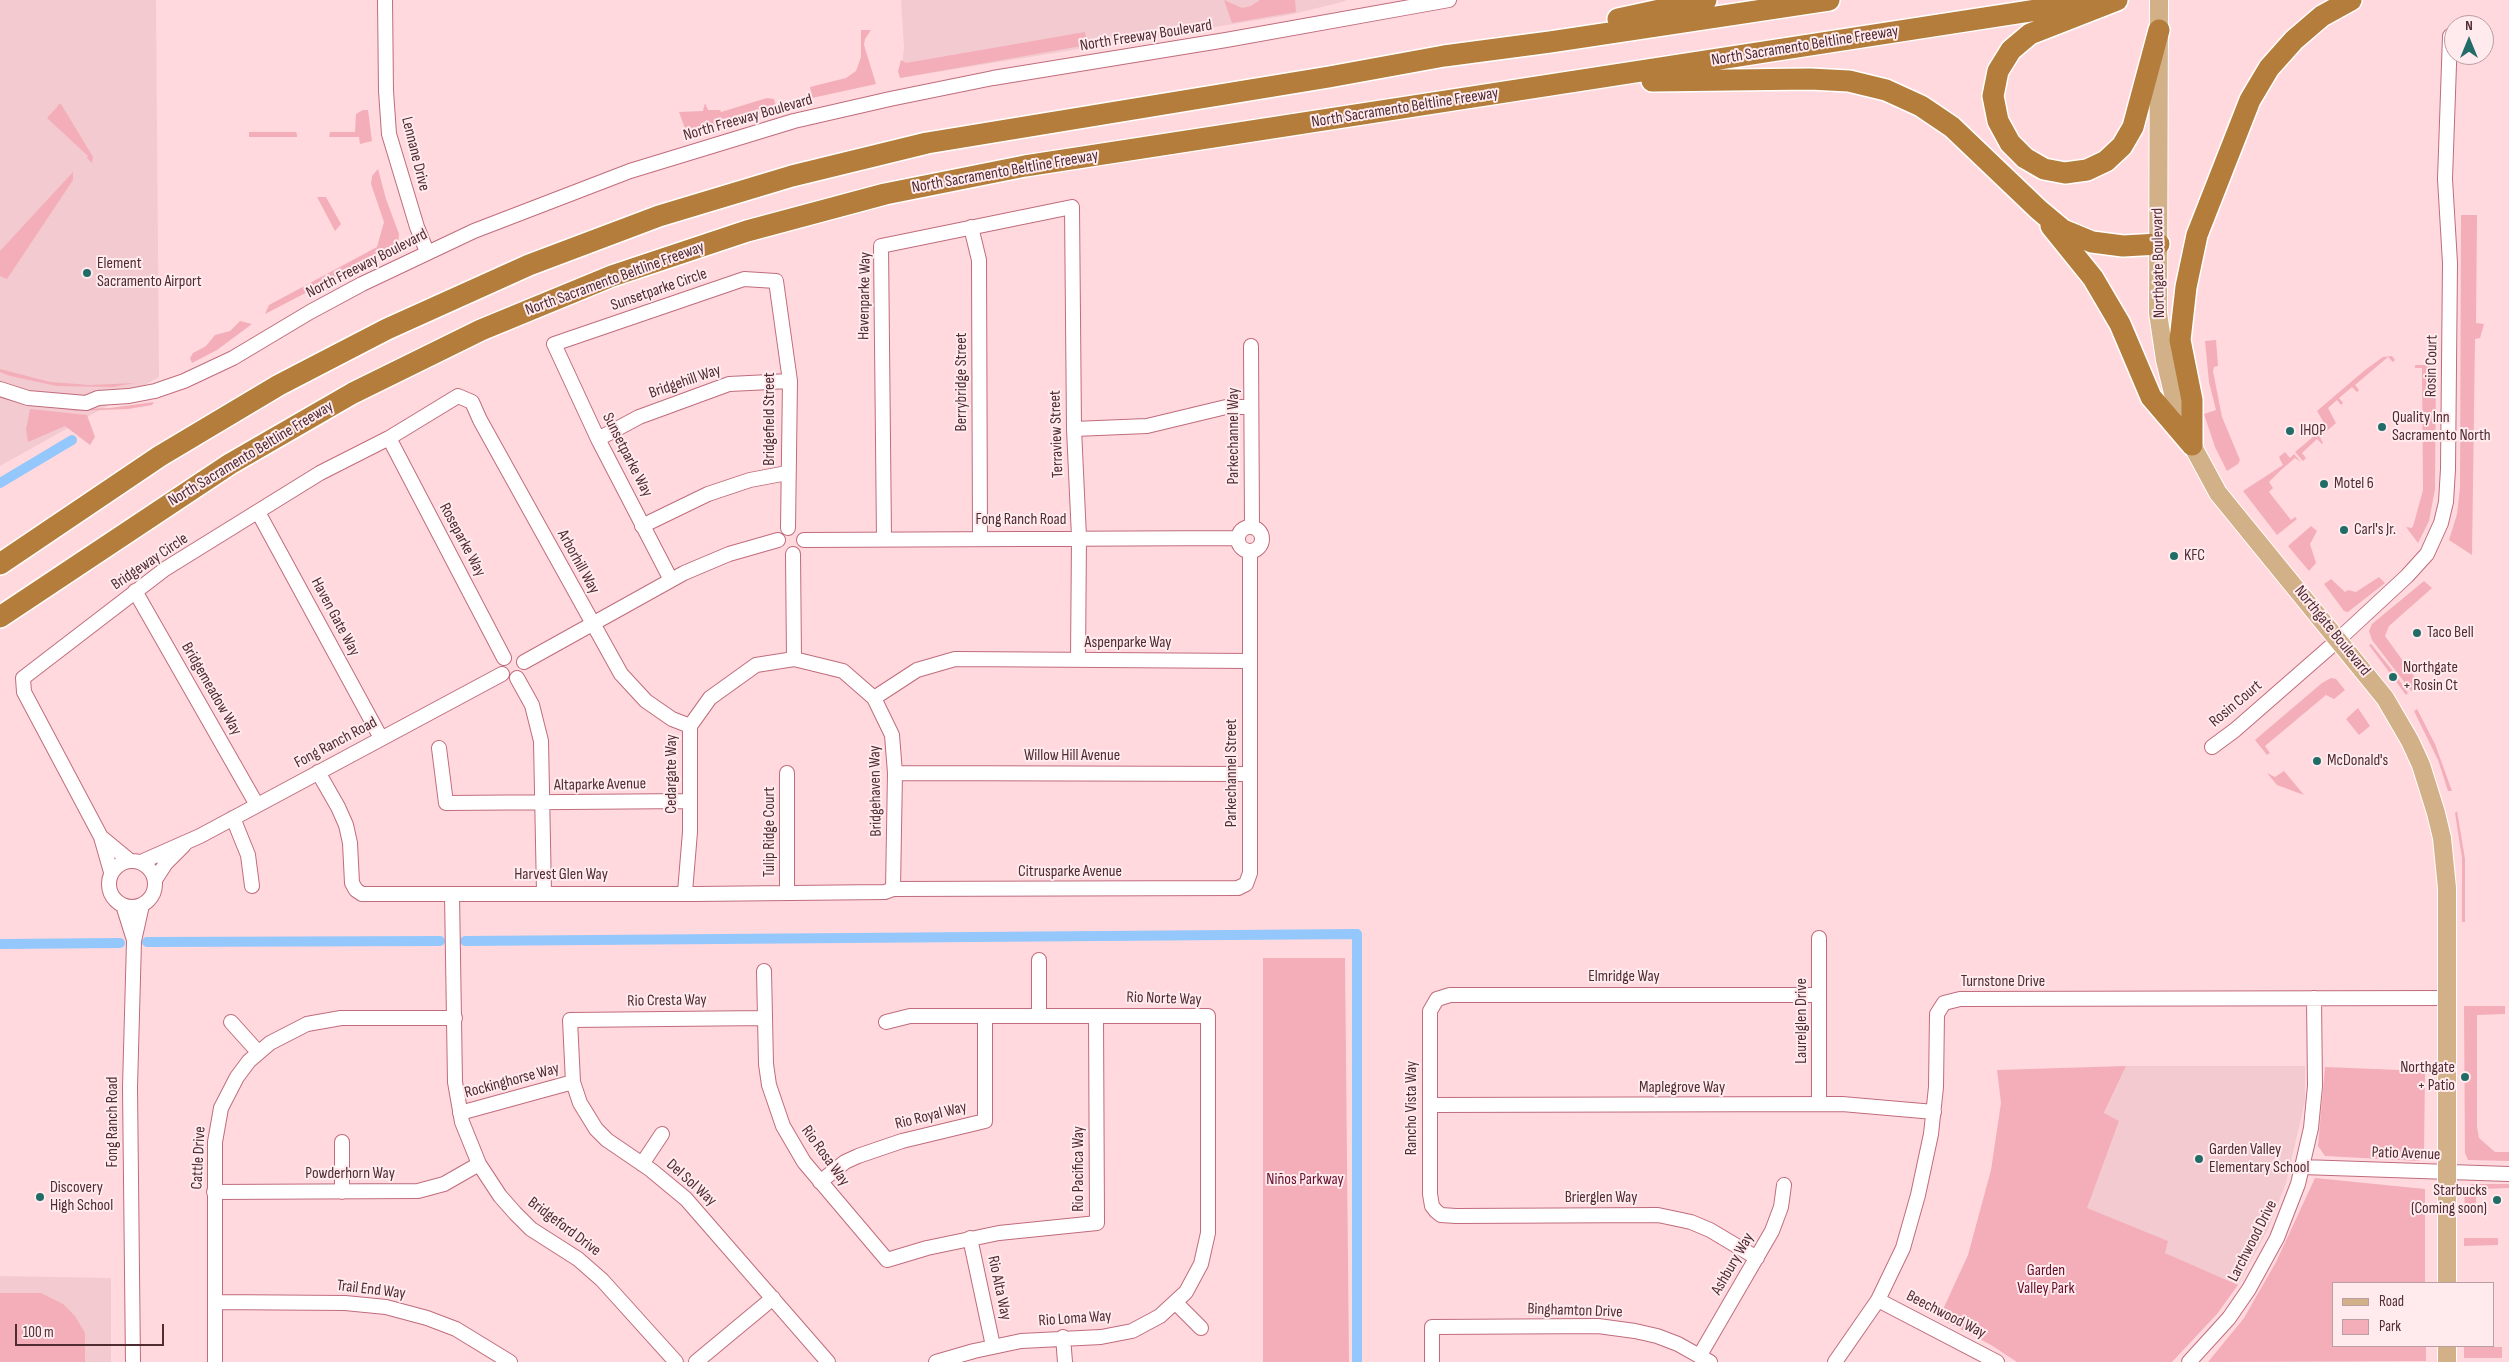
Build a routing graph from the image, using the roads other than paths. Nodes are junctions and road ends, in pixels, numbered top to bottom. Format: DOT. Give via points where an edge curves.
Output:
graph roads {
  1 [pos="385,0"];
  2 [pos="1449,0"];
  3 [pos="1706,0"];
  4 [pos="1829,0"];
  5 [pos="2101,0"];
  6 [pos="2117,0"];
  7 [pos="2159,0"];
  8 [pos="2351,0"];
  9 [pos="2159,30"];
  10 [pos="1444,56"];
  11 [pos="2449,65"];
  12 [pos="1574,82"];
  13 [pos="1072,207"];
  14 [pos="2039,210"];
  15 [pos="972,227"];
  16 [pos="2158,244"];
  17 [pos="427,252"];
  18 [pos="776,280"];
  19 [pos="554,344"];
  20 [pos="1252,346"];
  21 [pos="0,380"];
  22 [pos="790,381"];
  23 [pos="0,389"];
  24 [pos="458,396"];
  25 [pos="98,398"];
  26 [pos="1251,407"];
  27 [pos="1074,428"];
  28 [pos="389,438"];
  29 [pos="598,439"];
  30 [pos="2192,445"];
  31 [pos="787,473"];
  32 [pos="258,512"];
  33 [pos="642,526"];
  34 [pos="1252,527"];
  35 [pos="788,528"];
  36 [pos="1079,537"];
  37 [pos="980,538"];
  38 [pos="1237,538"];
  39 [pos="884,539"];
  40 [pos="778,540"];
  41 [pos="804,540"];
  42 [pos="1250,551"];
  43 [pos="793,554"];
  44 [pos="0,564"];
  45 [pos="671,580"];
  46 [pos="136,591"];
  47 [pos="0,617"];
  48 [pos="592,624"];
  49 [pos="2338,640"];
  50 [pos="504,658"];
  51 [pos="794,659"];
  52 [pos="1078,660"];
  53 [pos="1250,661"];
  54 [pos="524,662"];
  55 [pos="502,674"];
  56 [pos="517,678"];
  57 [pos="874,698"];
  58 [pos="690,726"];
  59 [pos="381,738"];
  60 [pos="2212,747"];
  61 [pos="439,748"];
  62 [pos="318,772"];
  63 [pos="787,773"];
  64 [pos="895,774"];
  65 [pos="1248,774"];
  66 [pos="688,800"];
  67 [pos="542,803"];
  68 [pos="257,805"];
  69 [pos="232,818"];
  70 [pos="102,837"];
  71 [pos="186,842"];
  72 [pos="136,862"];
  73 [pos="111,872"];
  74 [pos="155,880"];
  75 [pos="1246,884"];
  76 [pos="252,886"];
  77 [pos="894,889"];
  78 [pos="685,892"];
  79 [pos="787,892"];
  80 [pos="544,893"];
  81 [pos="452,894"];
  82 [pos="122,905"];
  83 [pos="142,905"];
  84 [pos="1819,938"];
  85 [pos="134,941"];
  86 [pos="1039,960"];
  87 [pos="764,971"];
  88 [pos="1819,995"];
  89 [pos="2314,998"];
  90 [pos="2447,998"];
  91 [pos="1433,1004"];
  92 [pos="985,1016"];
  93 [pos="1039,1016"];
  94 [pos="1096,1016"];
  95 [pos="455,1018"];
  96 [pos="765,1018"];
  97 [pos="570,1020"];
  98 [pos="231,1022"];
  99 [pos="886,1022"];
  100 [pos="258,1052"];
  101 [pos="572,1082"];
  102 [pos="1819,1104"];
  103 [pos="1430,1105"];
  104 [pos="1934,1112"];
  105 [pos="460,1113"];
  106 [pos="662,1134"];
  107 [pos="342,1142"];
  108 [pos="479,1164"];
  109 [pos="642,1164"];
  110 [pos="2302,1167"];
  111 [pos="2447,1173"];
  112 [pos="2509,1174"];
  113 [pos="820,1182"];
  114 [pos="1784,1185"];
  115 [pos="214,1192"];
  116 [pos="342,1192"];
  117 [pos="1436,1211"];
  118 [pos="970,1238"];
  119 [pos="1757,1258"];
  120 [pos="2447,1282"];
  121 [pos="773,1298"];
  122 [pos="1878,1300"];
  123 [pos="215,1302"];
  124 [pos="1176,1303"];
  125 [pos="1201,1328"];
  126 [pos="1063,1338"];
  127 [pos="993,1346"];
  128 [pos="2447,1347"];
  129 [pos="1705,1359"];
  130 [pos="133,1362"];
  131 [pos="215,1362"];
  132 [pos="510,1362"];
  133 [pos="676,1362"];
  134 [pos="696,1362"];
  135 [pos="828,1362"];
  136 [pos="936,1362"];
  137 [pos="1065,1362"];
  138 [pos="1432,1362"];
  139 [pos="1835,1362"];
  140 [pos="1997,1362"];
  141 [pos="2189,1362"];
  142 [pos="2447,1362"];
  1 -- 17 [label="street, Lennane Drive" via="389,134"];
  2 -- 17 [label="street, North Freeway Boulevard" via="993,78 803,119 590,185"];
  3 -- 10 [label="highway"];
  4 -- 10 [label="highway"];
  5 -- 12 [label="highway, North Sacramento Beltline Freeway"];
  6 -- 9 [label="highway" via="2030,34 2011,50 1998,71 1993,96 1998,121 2010,143 2025,158 2044,169 2058,172 2087,170 2106,161 2122,146 2132,127"];
  7 -- 9 [label="main road, Northgate Boulevard"];
  8 -- 30 [label="highway" via="2322,16 2269,68 2250,100 2197,235 2186,287 2180,340 2192,400"];
  9 -- 16 [label="main road, Northgate Boulevard"];
  10 -- 44 [label="highway" via="927,143 792,176 659,216 512,272 387,328 279,385 160,456"];
  11 -- 49 [label="street, Rosin Court" via="2445,179 2450,262 2446,502 2441,523 2427,554"];
  12 -- 14 [label="highway" via="1810,79 1849,81 1886,90 1921,106 1952,127"];
  12 -- 47 [label="highway, North Sacramento Beltline Freeway" via="1025,166 876,196 747,231 630,270 481,330 353,393 230,464"];
  13 -- 15 [label="street, Havenparke Way"];
  13 -- 27 [label="street, Terraview Street"];
  14 -- 16 [label="highway" via="2063,230 2092,242 2123,246"];
  14 -- 30 [label="highway" via="2093,278 2120,324 2151,398"];
  15 -- 37 [label="street, Berrybridge Street" via="979,260"];
  15 -- 39 [label="street, Havenparke Way" via="881,246"];
  16 -- 30 [label="main road, Northgate Boulevard" via="2158,313 2164,352 2174,398"];
  17 -- 25 [label="street, North Freeway Boulevard" via="310,312 207,371 155,390"];
  18 -- 19 [label="street, Sunsetparke Circle" via="744,279"];
  18 -- 22 [label="street, Bridgefield Street"];
  19 -- 29 [label="street, Sunsetparke Way"];
  20 -- 26 [label="street, Parkechannel Way"];
  21 -- 25 [label="street, North Freeway Boulevard" via="50,393 85,393"];
  22 -- 29 [label="street, Bridgehill Way" via="729,384 638,417"];
  22 -- 31 [label="street, Bridgefield Street"];
  23 -- 25 [label="street, North Freeway Boulevard" via="54,402 86,403"];
  24 -- 28 [label="street, Bridgeway Circle"];
  24 -- 48 [label="street, Arborhill Way" via="472,402"];
  26 -- 27 [label="street" via="1226,407 1148,426"];
  26 -- 34 [label="street, Parkechannel Way"];
  27 -- 36 [label="street, Terraview Street"];
  28 -- 32 [label="street, Bridgeway Circle" via="320,473"];
  28 -- 50 [label="street, Roseparke Way"];
  29 -- 33 [label="street, Sunsetparke Way"];
  30 -- 49 [label="main road, Northgate Boulevard" via="2208,477 2233,513"];
  31 -- 33 [label="street" via="750,480 708,494"];
  31 -- 35 [label="street, Bridgefield Street"];
  32 -- 46 [label="street, Bridgeway Circle" via="165,569"];
  32 -- 59 [label="street, Haven Gate Way"];
  33 -- 45 [label="street, Sunsetparke Way"];
  34 -- 38 [label="street" via="1244,528"];
  34 -- 42 [label="street" via="1262,538 1257,549"];
  35 -- 40 [label="street"];
  35 -- 41 [label="street" via="801,532"];
  36 -- 37 [label="street, Fong Ranch Road"];
  36 -- 38 [label="street, Fong Ranch Road"];
  36 -- 52 [label="street, Terraview Street"];
  37 -- 39 [label="street, Fong Ranch Road"];
  38 -- 42 [label="street" via="1239,546"];
  39 -- 41 [label="street, Fong Ranch Road"];
  40 -- 43 [label="street" via="781,549"];
  40 -- 45 [label="street" via="729,554"];
  41 -- 43 [label="street" via="802,549"];
  42 -- 53 [label="street"];
  43 -- 51 [label="street"];
  45 -- 48 [label="street"];
  46 -- 68 [label="street, Bridgemeadow Way"];
  46 -- 70 [label="street, Bridgeway Circle" via="29,672 22,683"];
  48 -- 54 [label="street"];
  48 -- 58 [label="street, Arborhill Way" via="622,674 646,701 672,719"];
  49 -- 60 [label="street, Rosin Court"];
  49 -- 90 [label="main road, Northgate Boulevard" via="2372,679 2395,713 2429,788 2445,863"];
  50 -- 54 [label="street" via="514,655"];
  50 -- 55 [label="street" via="500,666"];
  51 -- 57 [label="street, Bridgehaven Way" via="843,671"];
  51 -- 58 [label="street, Cedargate Way" via="756,665 710,698"];
  52 -- 53 [label="street, Aspenparke Way"];
  52 -- 57 [label="street, Aspenparke Way" via="955,659 917,670"];
  53 -- 65 [label="street, Parkechannel Street"];
  54 -- 56 [label="street" via="524,672"];
  55 -- 56 [label="street" via="509,679"];
  55 -- 59 [label="street, Fong Ranch Road"];
  56 -- 67 [label="street" via="539,724"];
  57 -- 64 [label="street, Bridgehaven Way" via="892,735"];
  58 -- 66 [label="street, Cedargate Way"];
  59 -- 62 [label="street, Fong Ranch Road"];
  61 -- 67 [label="street, Altaparke Avenue" via="446,803"];
  62 -- 68 [label="street, Fong Ranch Road"];
  62 -- 81 [label="street, Harvest Glen Way" via="346,825 352,882 356,890 362,894"];
  63 -- 79 [label="street, Tulip Ridge Court"];
  64 -- 65 [label="street, Willow Hill Avenue"];
  64 -- 77 [label="street, Bridgehaven Way"];
  65 -- 75 [label="street, Parkechannel Street" via="1250,873"];
  66 -- 67 [label="street, Altaparke Avenue"];
  66 -- 78 [label="street, Cedargate Way" via="690,832"];
  67 -- 80 [label="street"];
  68 -- 69 [label="street, Fong Ranch Road"];
  69 -- 71 [label="street, Fong Ranch Road"];
  69 -- 76 [label="street" via="248,855"];
  70 -- 72 [label="street, Bridgeway Circle"];
  70 -- 73 [label="street, Bridgeway Circle"];
  71 -- 72 [label="street, Fong Ranch Road"];
  71 -- 74 [label="street, Fong Ranch Road"];
  72 -- 73 [label="street" via="119,864"];
  72 -- 74 [label="street" via="151,870"];
  73 -- 82 [label="street" via="110,892"];
  74 -- 83 [label="street" via="151,897"];
  75 -- 77 [label="street, Citrusparke Avenue" via="1228,889"];
  77 -- 79 [label="street, Harvest Glen Way" via="885,892"];
  78 -- 79 [label="street, Harvest Glen Way"];
  78 -- 80 [label="street, Harvest Glen Way"];
  80 -- 81 [label="street, Harvest Glen Way"];
  81 -- 95 [label="street, Bridgeford Drive"];
  82 -- 83 [label="street"];
  82 -- 85 [label="street, Fong Ranch Road"];
  83 -- 85 [label="street, Fong Ranch Road"];
  84 -- 88 [label="street, Laurelglen Drive"];
  85 -- 130 [label="street, Fong Ranch Road" via="130,1087"];
  86 -- 93 [label="street"];
  87 -- 96 [label="street, Rio Rosa Way"];
  88 -- 91 [label="street, Elmridge Way" via="1450,995 1437,999"];
  88 -- 102 [label="street, Laurelglen Drive"];
  89 -- 90 [label="street, Turnstone Drive"];
  89 -- 104 [label="street, Turnstone Drive" via="1950,1000 1937,1014"];
  89 -- 110 [label="street, Larchwood Drive" via="2315,1086 2311,1128"];
  90 -- 111 [label="main road, Northgate Boulevard"];
  91 -- 103 [label="street, Rancho Vista Way" via="1430,1018"];
  92 -- 93 [label="street, Rio Norte Way"];
  92 -- 99 [label="street, Rio Norte Way" via="910,1016"];
  92 -- 113 [label="street, Rio Royal Way" via="985,1121 866,1152 844,1162"];
  93 -- 94 [label="street, Rio Norte Way"];
  94 -- 118 [label="street, Rio Pacifica Way" via="1097,1224 1036,1228"];
  94 -- 124 [label="street, Rio Norte Way" via="1208,1016 1208,1233 1198,1271"];
  95 -- 100 [label="street, Cattle Drive" via="328,1020 288,1032"];
  95 -- 105 [label="street, Bridgeford Drive" via="454,1082"];
  96 -- 97 [label="street, Rio Cresta Way"];
  96 -- 113 [label="street, Rio Rosa Way" via="766,1064 775,1106 792,1145"];
  97 -- 101 [label="street, Del Sol Way"];
  98 -- 100 [label="street"];
  100 -- 115 [label="street, Cattle Drive" via="236,1077 221,1108 215,1142"];
  101 -- 105 [label="street, Rockinghorse Way"];
  101 -- 109 [label="street, Del Sol Way" via="596,1129"];
  102 -- 103 [label="street, Maplegrove Way"];
  102 -- 104 [label="street, Maplegrove Way"];
  103 -- 117 [label="street, Rancho Vista Way" via="1430,1200"];
  104 -- 122 [label="street, Turnstone Drive" via="1924,1170 1903,1248"];
  105 -- 108 [label="street, Bridgeford Drive"];
  106 -- 109 [label="street"];
  107 -- 116 [label="street"];
  108 -- 116 [label="street, Powderhorn Way" via="432,1189"];
  108 -- 133 [label="street, Bridgeford Drive" via="515,1213 531,1229 602,1280"];
  109 -- 121 [label="street, Del Sol Way" via="692,1204"];
  110 -- 111 [label="street, Patio Avenue"];
  110 -- 141 [label="street, Larchwood Drive" via="2288,1212 2264,1264 2229,1318"];
  111 -- 112 [label="street, Patio Avenue"];
  111 -- 120 [label="main road, Northgate Boulevard"];
  113 -- 118 [label="street, Rio Rosa Way" via="887,1260"];
  114 -- 119 [label="street, Ashbury Way" via="1778,1215"];
  115 -- 116 [label="street, Powderhorn Way"];
  115 -- 123 [label="street, Cattle Drive"];
  117 -- 119 [label="street, Brierglen Way" via="1441,1215 1456,1216 1658,1215 1710,1230"];
  118 -- 127 [label="street, Rio Alta Way"];
  119 -- 129 [label="street, Ashbury Way"];
  121 -- 134 [label="street"];
  121 -- 135 [label="street, Del Sol Way"];
  122 -- 139 [label="street, Turnstone Drive"];
  122 -- 140 [label="street, Beechwood Way"];
  123 -- 131 [label="street, Cattle Drive"];
  123 -- 132 [label="street, Trail End Way" via="345,1302 386,1307 456,1329"];
  124 -- 125 [label="street"];
  124 -- 126 [label="street, Rio Loma Way" via="1132,1331 1101,1337"];
  126 -- 127 [label="street, Rio Loma Way"];
  126 -- 137 [label="street"];
  127 -- 136 [label="street, Rio Loma Way"];
  128 -- 142 [label="main road"];
  129 -- 138 [label="street, Binghamton Drive" via="1657,1336 1613,1327 1432,1327"];
}
